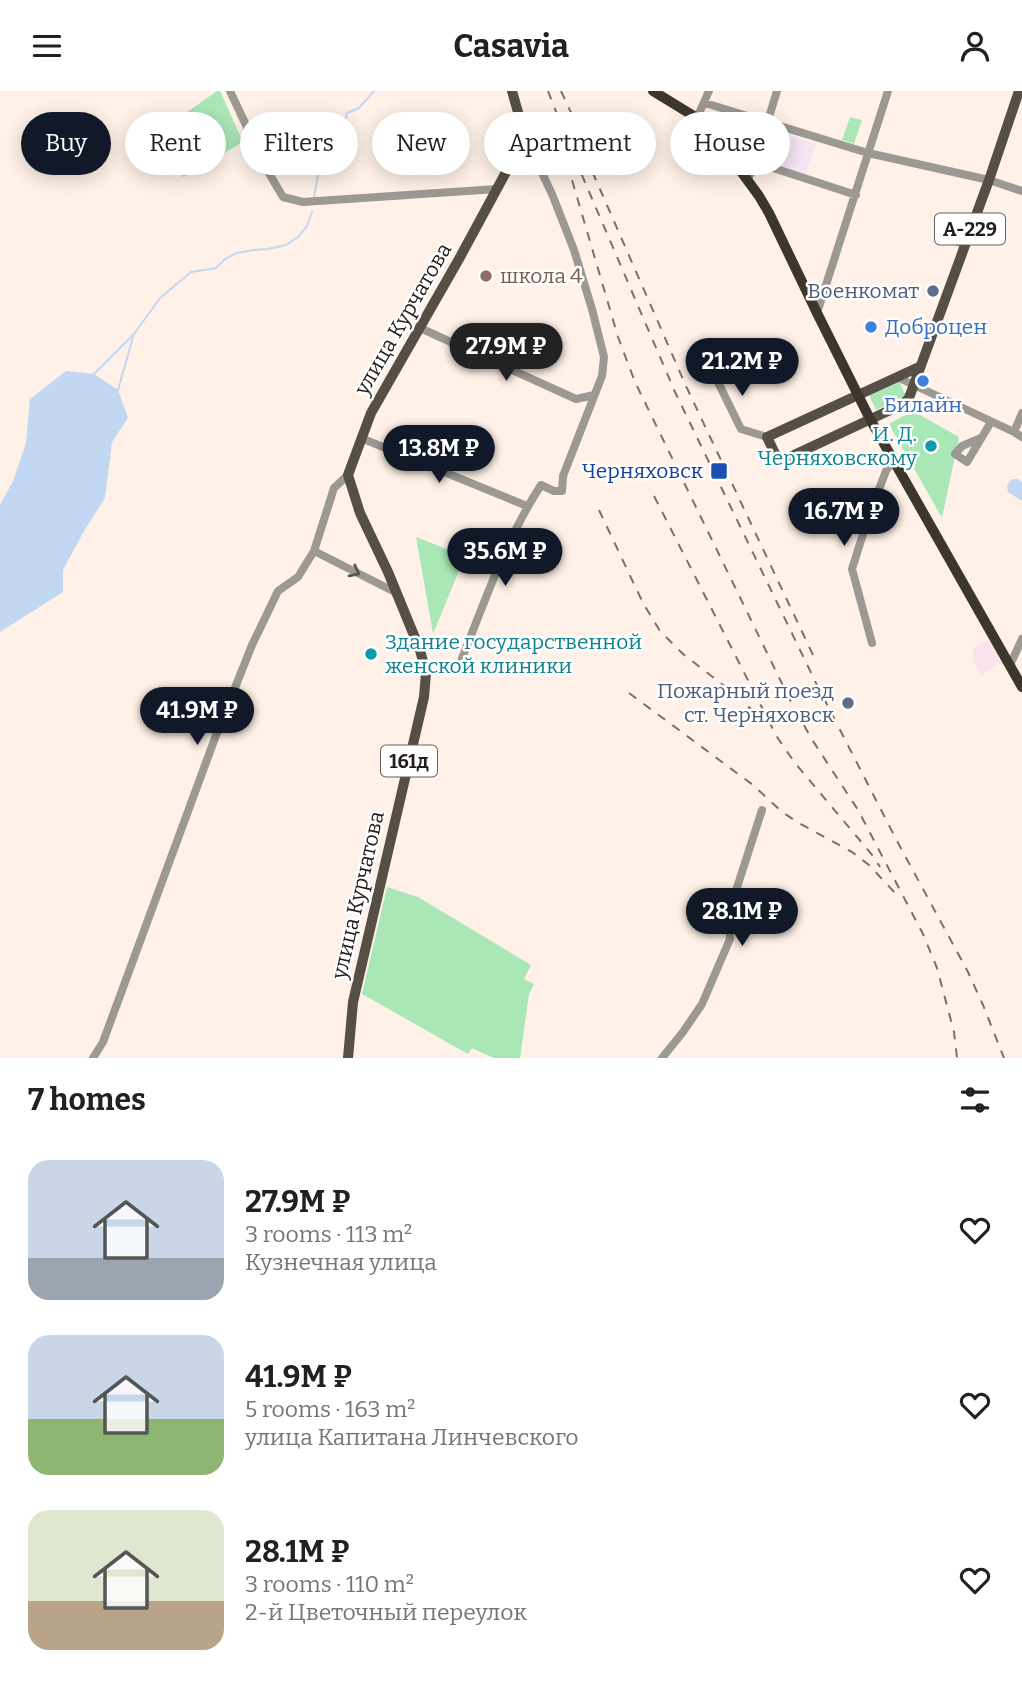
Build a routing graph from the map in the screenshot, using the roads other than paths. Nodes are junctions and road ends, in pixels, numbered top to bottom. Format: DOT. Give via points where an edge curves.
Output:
graph roads {
  1 [pos="230,91"];
  2 [pos="512,91"];
  3 [pos="653,91"];
  4 [pos="709,91"];
  5 [pos="776,91"];
  6 [pos="888,91"];
  7 [pos="1019,91"];
  8 [pos="705,103"];
  9 [pos="518,112"];
  10 [pos="687,112"];
  11 [pos="700,112"];
  12 [pos="734,112"];
  13 [pos="770,112"];
  14 [pos="790,129"];
  15 [pos="866,154"];
  16 [pos="790,173"];
  17 [pos="505,175"];
  18 [pos="543,175"];
  19 [pos="744,175"];
  20 [pos="750,175"];
  21 [pos="747,179"];
  22 [pos="989,180"];
  23 [pos="497,189"];
  24 [pos="1022,191"];
  25 [pos="856,195"];
  26 [pos="943,238"];
  27 [pos="965,244"];
  28 [pos="817,313"];
  29 [pos="420,328"];
  30 [pos="919,367"];
  31 [pos="710,368"];
  32 [pos="897,377"];
  33 [pos="913,385"];
  34 [pos="857,394"];
  35 [pos="594,395"];
  36 [pos="1022,413"];
  37 [pos="870,419"];
  38 [pos="991,422"];
  39 [pos="1014,432"];
  40 [pos="767,437"];
  41 [pos="1022,437"];
  42 [pos="361,438"];
  43 [pos="981,439"];
  44 [pos="893,461"];
  45 [pos="348,475"];
  46 [pos="527,506"];
  47 [pos="314,551"];
  48 [pos="397,593"];
  49 [pos="1022,639"];
  50 [pos="872,643"];
  51 [pos="461,661"];
  52 [pos="1010,665"];
  53 [pos="1022,687"];
  54 [pos="762,810"];
  55 [pos="93,1058"];
  56 [pos="348,1058"];
  57 [pos="662,1058"];
  1 -- 23 [label="street" via="283,197 303,202"];
  2 -- 9 [label="main road"];
  3 -- 10 [label="highway"];
  4 -- 8 [label="street"];
  5 -- 13 [label="street"];
  6 -- 15 [label="street"];
  7 -- 22 [label="main road, А-229"];
  8 -- 11 [label="street"];
  8 -- 12 [label="street"];
  14 -- 15 [label="street"];
  15 -- 22 [label="street"];
  15 -- 25 [label="street"];
  16 -- 25 [label="street"];
  17 -- 23 [label="main road, улица Курчатова"];
  18 -- 35 [label="street" via="593,309 604,357"];
  19 -- 21 [label="highway"];
  20 -- 21 [label="street"];
  21 -- 28 [label="highway" via="769,213"];
  22 -- 24 [label="street"];
  22 -- 27 [label="main road, А-229"];
  23 -- 29 [label="main road, улица Курчатова"];
  25 -- 28 [label="street"];
  26 -- 27 [label="street"];
  27 -- 30 [label="main road, А-229"];
  28 -- 34 [label="highway"];
  29 -- 35 [label="street" via="576,399"];
  29 -- 42 [label="main road, улица Курчатова"];
  30 -- 32 [label="main road"];
  30 -- 33 [label="main road"];
  31 -- 40 [label="street" via="741,429"];
  32 -- 33 [label="street"];
  32 -- 34 [label="main road"];
  33 -- 37 [label="main road" via="903,404"];
  33 -- 38 [label="street"];
  34 -- 37 [label="highway"];
  34 -- 40 [label="main road"];
  35 -- 46 [label="street" via="563,476 562,491 541,485"];
  36 -- 39 [label="street"];
  37 -- 40 [label="main road" via="779,462"];
  37 -- 44 [label="highway"];
  38 -- 39 [label="street"];
  38 -- 43 [label="street"];
  39 -- 41 [label="street"];
  42 -- 45 [label="main road, улица Курчатова"];
  42 -- 46 [label="street"];
  44 -- 50 [label="street" via="852,569"];
  44 -- 52 [label="highway"];
  45 -- 47 [label="street" via="334,488"];
  45 -- 48 [label="main road, улица Курчатова / 161д"];
  46 -- 51 [label="street"];
  47 -- 48 [label="street, one-way"];
  47 -- 55 [label="street" via="298,577 278,591 252,645 103,1042"];
  48 -- 56 [label="main road, улица Курчатова / 161д" via="426,673 424,697 353,1002"];
  49 -- 52 [label="street"];
  52 -- 53 [label="highway"];
  54 -- 57 [label="street" via="732,903 730,939 702,1004"];
}
